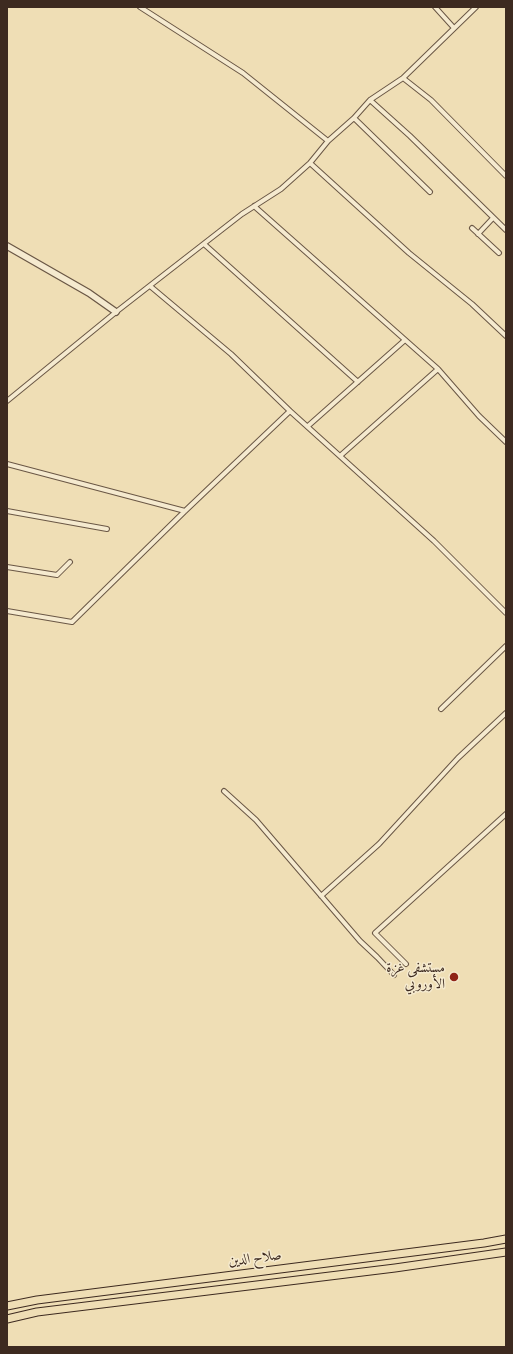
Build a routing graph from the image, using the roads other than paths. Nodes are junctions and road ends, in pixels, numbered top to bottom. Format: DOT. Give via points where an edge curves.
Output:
graph roads {
  1 [pos="140,7"];
  2 [pos="435,7"];
  3 [pos="476,7"];
  4 [pos="454,28"];
  5 [pos="403,78"];
  6 [pos="370,100"];
  7 [pos="354,118"];
  8 [pos="328,141"];
  9 [pos="310,163"];
  10 [pos="506,176"];
  11 [pos="430,192"];
  12 [pos="254,206"];
  13 [pos="493,218"];
  14 [pos="472,228"];
  15 [pos="506,230"];
  16 [pos="478,234"];
  17 [pos="204,244"];
  18 [pos="7,246"];
  19 [pos="499,254"];
  20 [pos="150,286"];
  21 [pos="116,312"];
  22 [pos="506,336"];
  23 [pos="405,340"];
  24 [pos="438,369"];
  25 [pos="358,382"];
  26 [pos="7,402"];
  27 [pos="290,411"];
  28 [pos="308,426"];
  29 [pos="506,442"];
  30 [pos="340,456"];
  31 [pos="7,464"];
  32 [pos="7,511"];
  33 [pos="185,511"];
  34 [pos="108,530"];
  35 [pos="70,562"];
  36 [pos="7,567"];
  37 [pos="7,611"];
  38 [pos="506,613"];
  39 [pos="506,646"];
  40 [pos="441,709"];
  41 [pos="506,713"];
  42 [pos="224,792"];
  43 [pos="506,814"];
  44 [pos="321,896"];
  45 [pos="406,964"];
  46 [pos="394,975"];
  47 [pos="506,1239"];
  48 [pos="506,1252"];
  49 [pos="302,1266"];
  50 [pos="300,1280"];
  51 [pos="7,1306"];
  52 [pos="7,1319"];
  1 -- 8 [label="street" via="242,73"];
  2 -- 4 [label="street"];
  3 -- 4 [label="street"];
  4 -- 5 [label="street"];
  5 -- 6 [label="street"];
  5 -- 10 [label="street" via="431,100"];
  6 -- 7 [label="street"];
  6 -- 13 [label="street"];
  7 -- 8 [label="street"];
  7 -- 11 [label="street"];
  8 -- 9 [label="street"];
  9 -- 12 [label="street" via="281,189"];
  9 -- 22 [label="street"];
  12 -- 17 [label="street"];
  12 -- 23 [label="street"];
  13 -- 15 [label="street"];
  13 -- 16 [label="street"];
  14 -- 16 [label="street"];
  16 -- 19 [label="street"];
  17 -- 20 [label="street"];
  17 -- 25 [label="street"];
  18 -- 21 [label="street" via="89,293"];
  20 -- 21 [label="street"];
  20 -- 27 [label="street" via="230,354"];
  21 -- 26 [label="street"];
  23 -- 24 [label="street"];
  23 -- 25 [label="street"];
  24 -- 29 [label="street" via="479,416"];
  24 -- 30 [label="street"];
  25 -- 28 [label="street"];
  27 -- 28 [label="street"];
  27 -- 33 [label="street"];
  28 -- 30 [label="street"];
  30 -- 38 [label="street" via="434,541"];
  31 -- 33 [label="street"];
  32 -- 34 [label="street"];
  33 -- 37 [label="street" via="72,622"];
  35 -- 36 [label="street" via="57,575"];
  39 -- 40 [label="street"];
  41 -- 44 [label="street" via="458,758 379,844"];
  42 -- 44 [label="street" via="256,820"];
  43 -- 45 [label="street" via="375,933"];
  44 -- 46 [label="street"];
  47 -- 49 [label="highway, صلاح الدين"];
  48 -- 50 [label="highway, صلاح الدين"];
  49 -- 50 [label="highway" via="305,1273"];
  49 -- 51 [label="highway, صلاح الدين"];
  50 -- 52 [label="highway, صلاح الدين" via="37,1312"];
}
